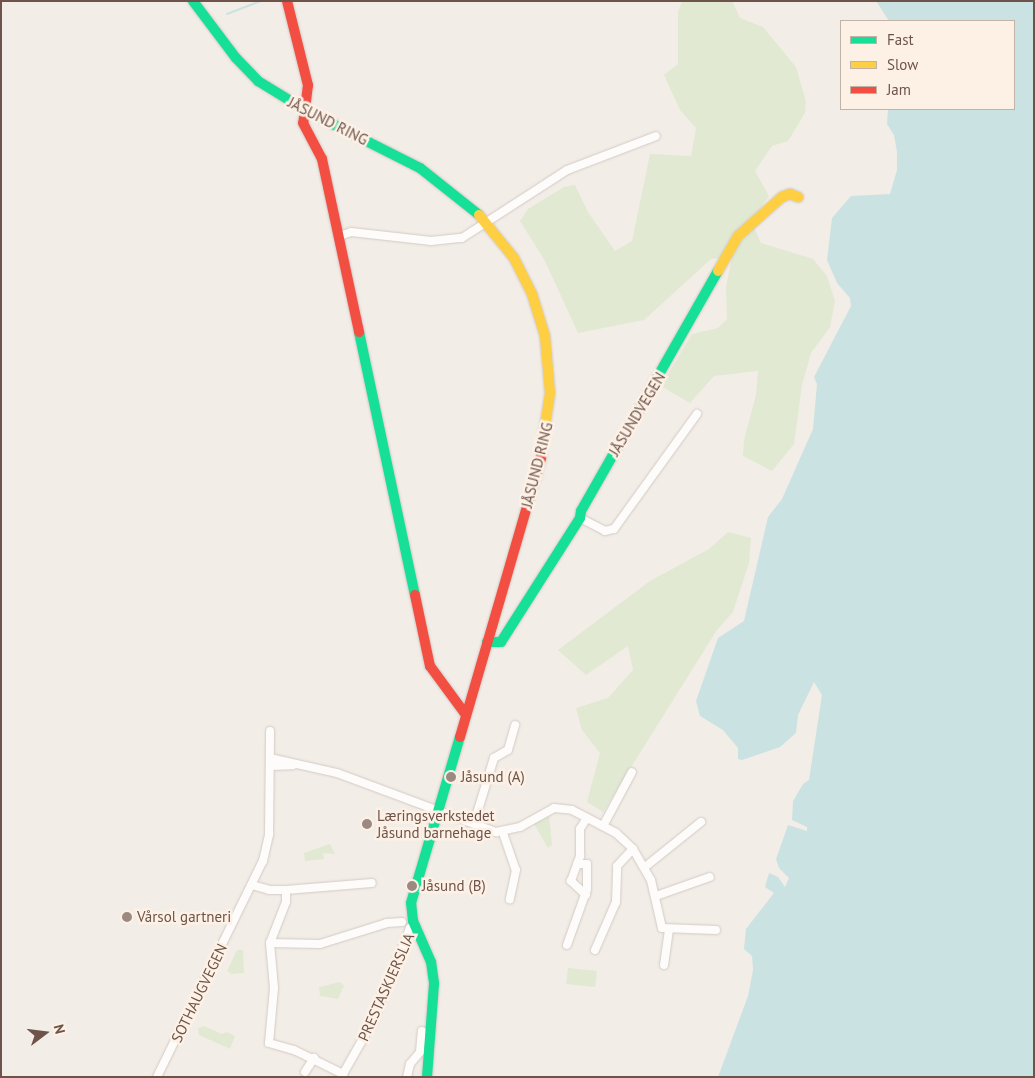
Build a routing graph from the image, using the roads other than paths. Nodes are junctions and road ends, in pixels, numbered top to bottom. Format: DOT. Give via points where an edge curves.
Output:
graph roads {
  1 [pos="193,1"];
  2 [pos="287,1"];
  3 [pos="307,111"];
  4 [pos="656,136"];
  5 [pos="798,197"];
  6 [pos="486,221"];
  7 [pos="338,236"];
  8 [pos="697,414"];
  9 [pos="580,518"];
  10 [pos="487,642"];
  11 [pos="466,715"];
  12 [pos="514,725"];
  13 [pos="270,731"];
  14 [pos="270,762"];
  15 [pos="632,772"];
  16 [pos="438,809"];
  17 [pos="587,818"];
  18 [pos="701,822"];
  19 [pos="474,823"];
  20 [pos="603,826"];
  21 [pos="503,833"];
  22 [pos="633,849"];
  23 [pos="577,864"];
  24 [pos="645,867"];
  25 [pos="710,877"];
  26 [pos="372,883"];
  27 [pos="252,885"];
  28 [pos="286,890"];
  29 [pos="586,895"];
  30 [pos="656,896"];
  31 [pos="510,899"];
  32 [pos="402,922"];
  33 [pos="414,926"];
  34 [pos="716,930"];
  35 [pos="669,931"];
  36 [pos="270,943"];
  37 [pos="567,945"];
  38 [pos="595,950"];
  39 [pos="664,965"];
  40 [pos="422,1031"];
  41 [pos="314,1058"];
  42 [pos="305,1072"];
  43 [pos="157,1077"];
  44 [pos="407,1077"];
  45 [pos="428,1077"];
  1 -- 3 [label="street, JÅSUND RING" via="236,58 258,81"];
  2 -- 3 [label="street" via="308,85"];
  3 -- 6 [label="street, JÅSUND RING" via="440,181"];
  3 -- 7 [label="street" via="303,123 322,158"];
  4 -- 6 [label="street" via="567,170"];
  5 -- 9 [label="street, JÅSUNDVEGEN" via="790,194 782,197 738,236 581,511"];
  6 -- 7 [label="street" via="462,238 449,242 351,232"];
  6 -- 10 [label="street, JÅSUND RING" via="514,258 532,294 545,336 550,387 541,458"];
  7 -- 11 [label="street" via="430,666"];
  8 -- 9 [label="street" via="614,529 605,531"];
  9 -- 10 [label="street, JÅSUNDVEGEN" via="501,642"];
  10 -- 11 [label="street, JÅSUND RING"];
  11 -- 16 [label="street, JÅSUND RING"];
  12 -- 19 [label="street" via="508,750 494,758"];
  13 -- 14 [label="street, SOTHAUGVEGEN"];
  14 -- 16 [label="street" via="303,764 337,773"];
  14 -- 27 [label="street, SOTHAUGVEGEN" via="269,834"];
  15 -- 20 [label="street"];
  16 -- 19 [label="street"];
  16 -- 33 [label="street, JÅSUND RING" via="413,893"];
  17 -- 20 [label="street"];
  17 -- 21 [label="street" via="566,808 554,808"];
  17 -- 23 [label="street" via="580,829"];
  18 -- 24 [label="street"];
  19 -- 21 [label="street" via="492,832"];
  20 -- 22 [label="street"];
  21 -- 31 [label="street" via="516,870"];
  22 -- 24 [label="street"];
  22 -- 38 [label="street" via="617,866 616,902"];
  23 -- 29 [label="street" via="572,881"];
  23 -- 29 [label="street" via="587,864"];
  24 -- 30 [label="street"];
  25 -- 30 [label="street"];
  26 -- 28 [label="street"];
  27 -- 28 [label="street"];
  27 -- 43 [label="street, SOTHAUGVEGEN"];
  28 -- 36 [label="street" via="286,902"];
  29 -- 37 [label="street"];
  30 -- 35 [label="street" via="659,924"];
  32 -- 36 [label="street" via="387,923 320,944"];
  33 -- 41 [label="street, PRESTASKJERSLIA" via="410,928 373,1021 343,1074"];
  33 -- 45 [label="street, JÅSUND RING" via="431,962 435,988"];
  34 -- 35 [label="street"];
  35 -- 39 [label="street"];
  36 -- 41 [label="street" via="274,988 269,1043"];
  40 -- 44 [label="street" via="420,1052 410,1064"];
  41 -- 42 [label="street"];
}
